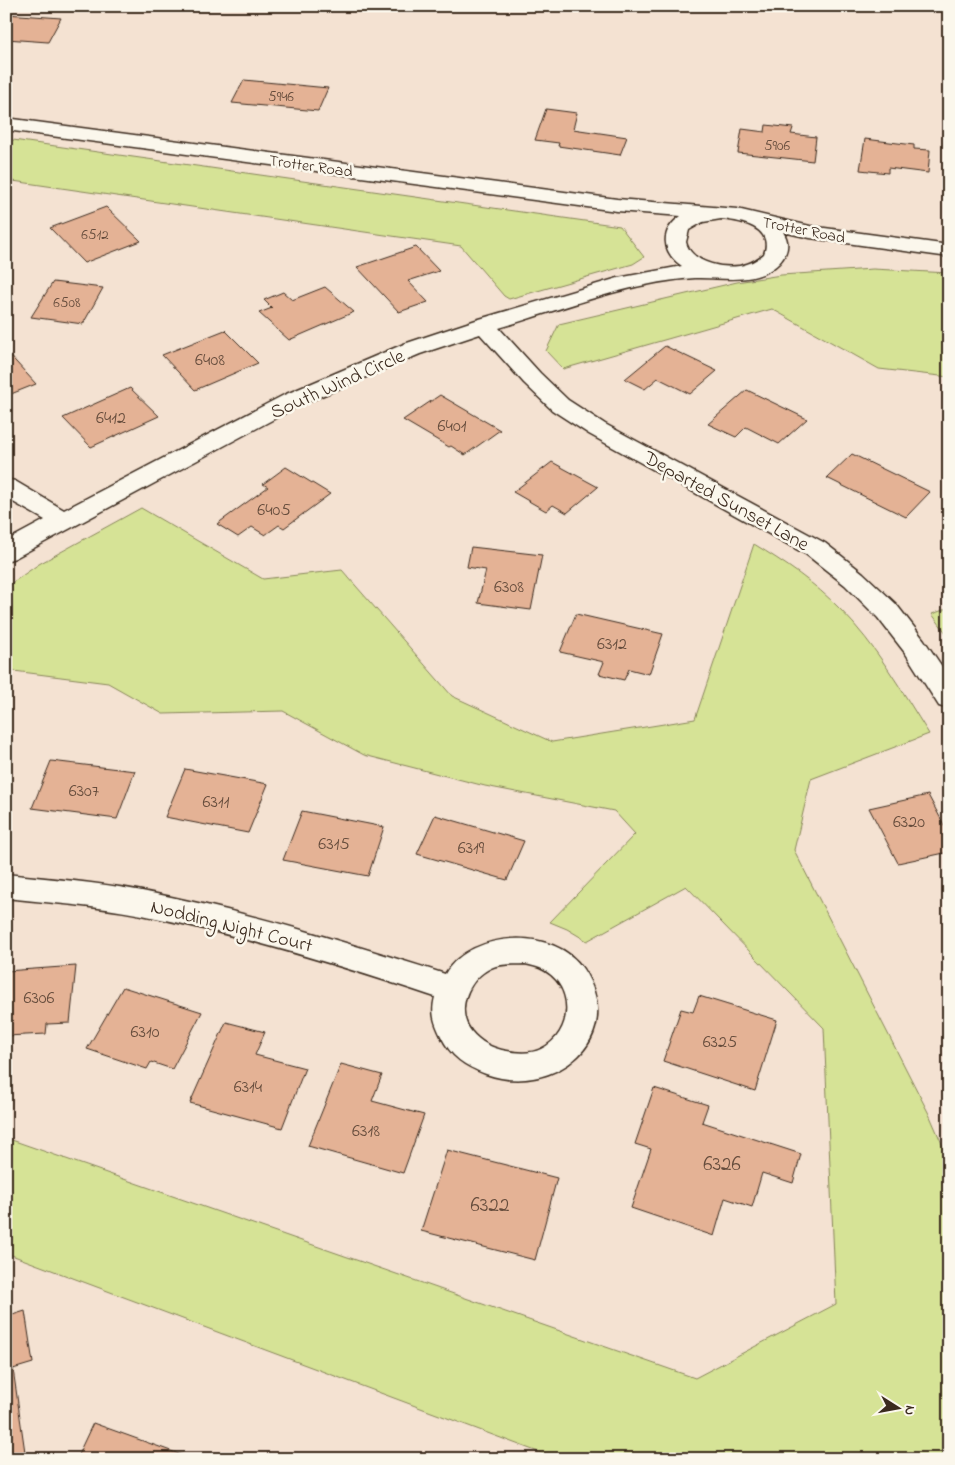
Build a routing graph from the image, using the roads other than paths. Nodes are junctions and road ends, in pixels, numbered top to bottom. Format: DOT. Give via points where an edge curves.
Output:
graph roads {
  1 [pos="6,124"];
  2 [pos="617,205"];
  3 [pos="721,213"];
  4 [pos="752,218"];
  5 [pos="855,239"];
  6 [pos="675,244"];
  7 [pos="949,252"];
  8 [pos="770,260"];
  9 [pos="713,271"];
  10 [pos="626,283"];
  11 [pos="484,325"];
  12 [pos="6,487"];
  13 [pos="63,520"];
  14 [pos="6,552"];
  15 [pos="949,699"];
  16 [pos="6,886"];
  17 [pos="452,989"];
  1 -- 2 [label="street, Trotter Road"];
  2 -- 3 [label="street, Trotter Road"];
  2 -- 6 [label="street, Trotter Road" via="656,223"];
  3 -- 4 [label="street"];
  3 -- 6 [label="street" via="687,221 677,230"];
  4 -- 5 [label="street, Trotter Road"];
  4 -- 8 [label="street" via="773,233 777,242 776,252"];
  5 -- 7 [label="street, Trotter Road"];
  5 -- 8 [label="street, Trotter Road" via="817,244"];
  6 -- 9 [label="street" via="689,262"];
  6 -- 10 [label="street, South Wind Circle" via="654,269"];
  8 -- 9 [label="street" via="746,271"];
  9 -- 10 [label="street, South Wind Circle" via="674,273"];
  10 -- 11 [label="street, South Wind Circle"];
  11 -- 13 [label="street, South Wind Circle" via="412,350 292,400"];
  11 -- 15 [label="street, Departed Sunset Lane" via="560,405 597,430 816,549 831,561 887,611"];
  12 -- 13 [label="street"];
  13 -- 14 [label="street, South Wind Circle"];
  16 -- 17 [label="street, Nodding Night Court" via="141,903 330,949"];
  17 -- 17 [label="street" via="460,975 478,960 498,952 525,951 551,959 568,972 579,989 584,1010 577,1035 561,1054 540,1064 510,1068 480,1059 459,1041 448,1014"];
}
